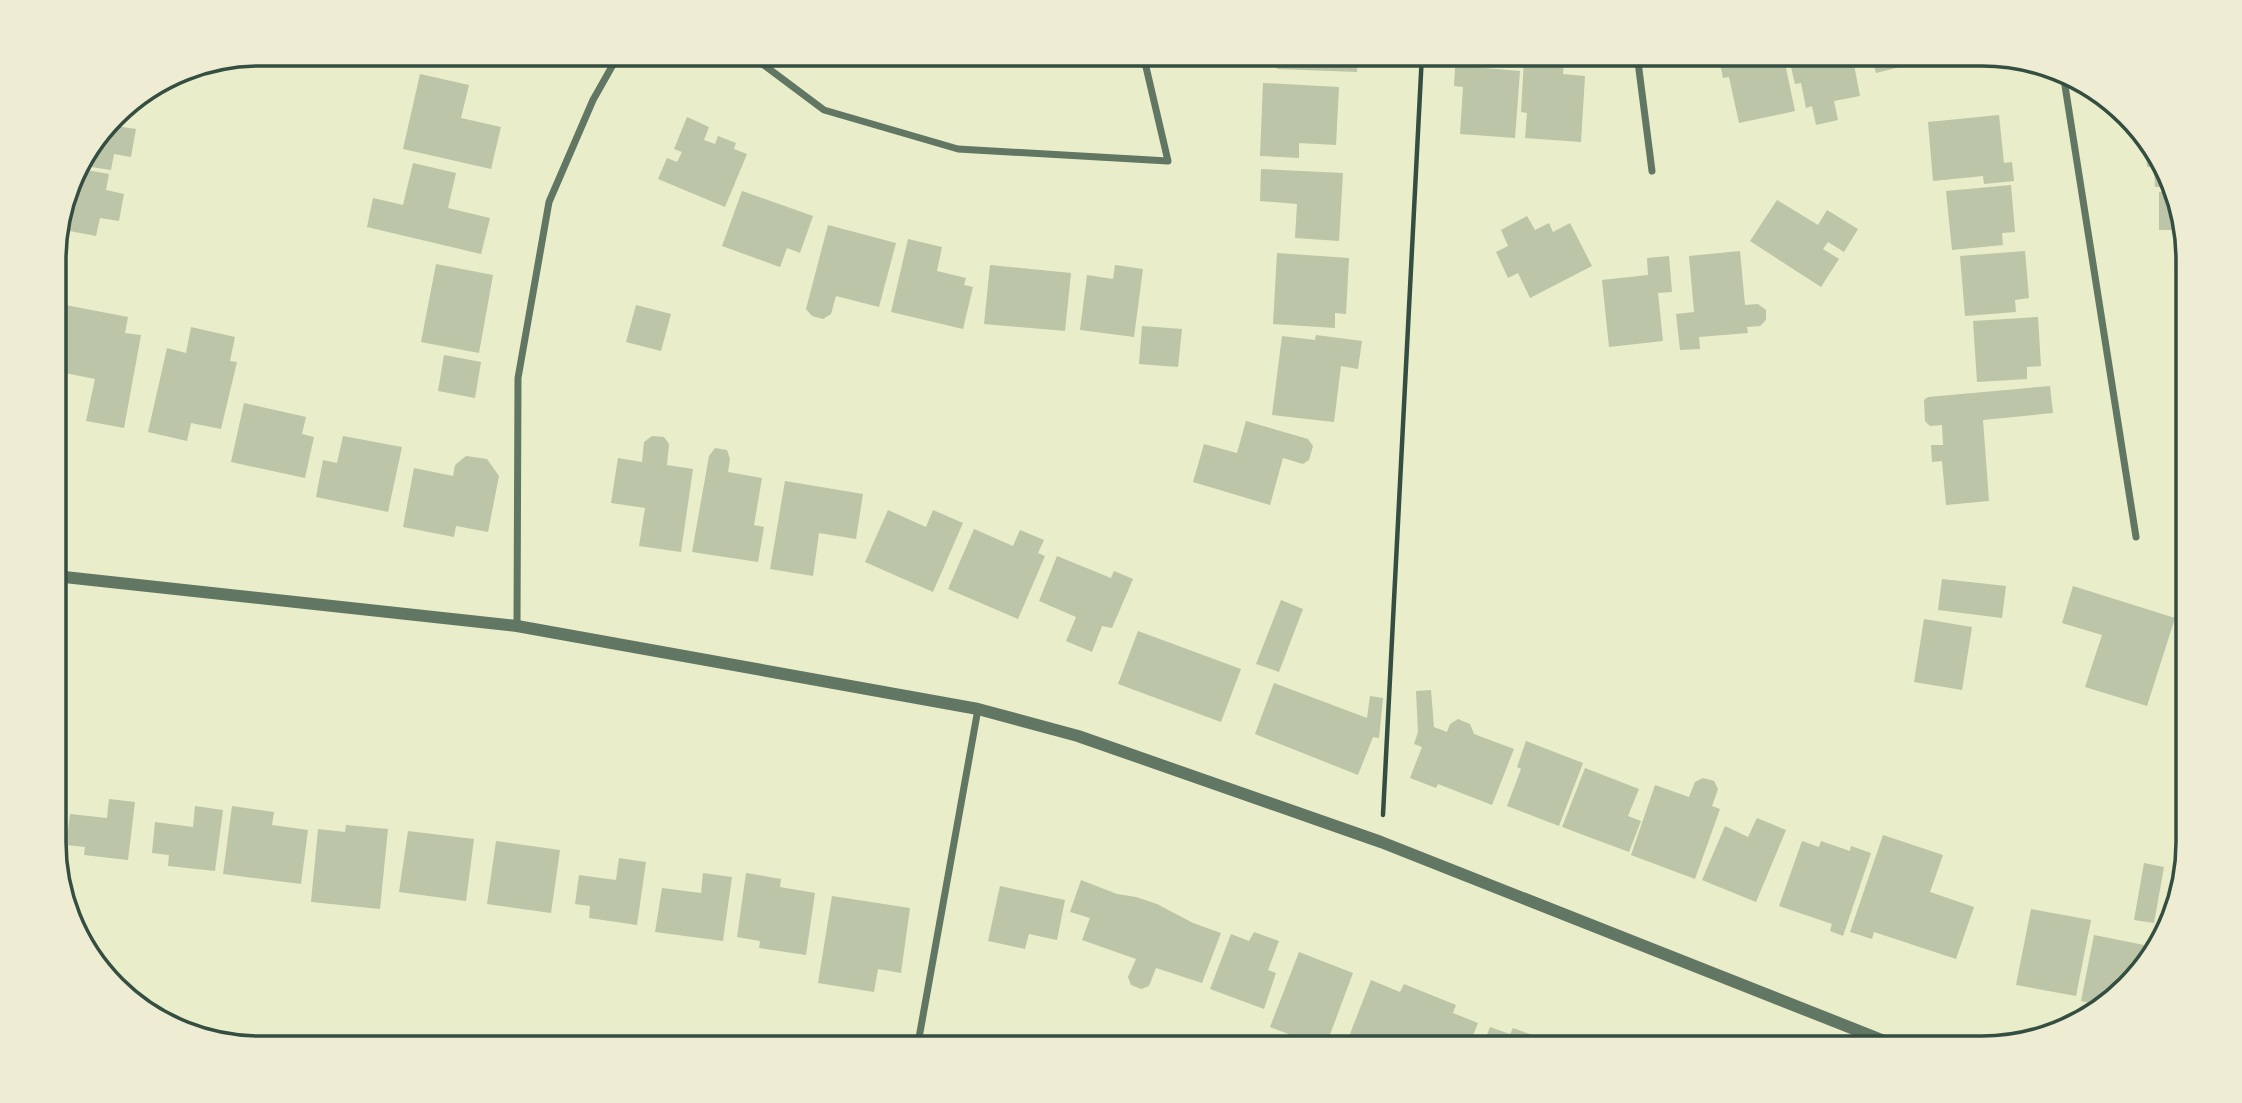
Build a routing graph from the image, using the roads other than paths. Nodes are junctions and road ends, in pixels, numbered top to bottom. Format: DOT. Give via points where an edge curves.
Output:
graph roads {
  1 [pos="612,67"];
  2 [pos="766,67"];
  3 [pos="1146,67"];
  4 [pos="1639,67"];
  5 [pos="2065,85"];
  6 [pos="1652,171"];
  7 [pos="2136,537"];
  8 [pos="67,577"];
  9 [pos="517,626"];
  10 [pos="978,709"];
  11 [pos="919,1036"];
  12 [pos="1872,1036"];
  1 -- 9 [label="street" via="549,202 518,377"];
  2 -- 3 [label="street" via="824,110 958,149 1168,161"];
  4 -- 6 [label="street"];
  5 -- 7 [label="street"];
  8 -- 9 [label="street"];
  9 -- 10 [label="street"];
  10 -- 11 [label="street"];
  10 -- 12 [label="street" via="1078,736 1381,842"];
}
